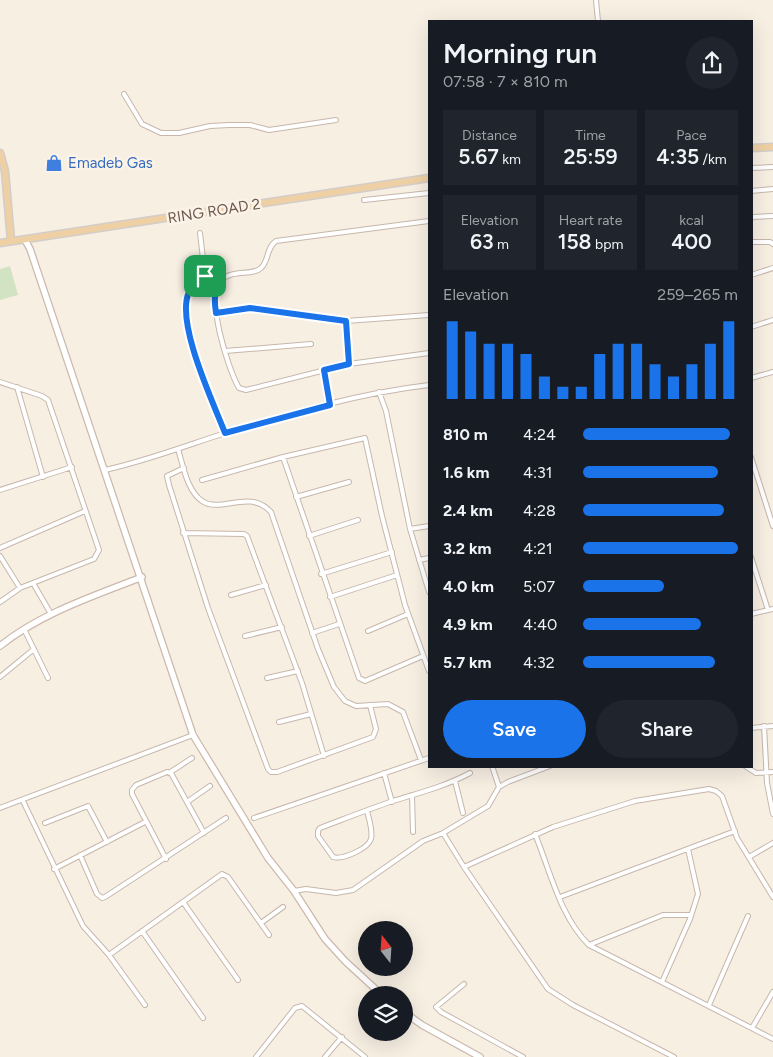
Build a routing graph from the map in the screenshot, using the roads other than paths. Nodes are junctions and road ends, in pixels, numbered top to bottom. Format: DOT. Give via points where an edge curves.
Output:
graph roads {
  1 [pos="596,0"];
  2 [pos="598,20"];
  3 [pos="124,94"];
  4 [pos="336,120"];
  5 [pos="773,147"];
  6 [pos="753,148"];
  7 [pos="0,153"];
  8 [pos="773,167"];
  9 [pos="753,168"];
  10 [pos="428,178"];
  11 [pos="773,189"];
  12 [pos="753,191"];
  13 [pos="428,193"];
  14 [pos="364,200"];
  15 [pos="773,216"];
  16 [pos="753,218"];
  17 [pos="428,221"];
  18 [pos="200,233"];
  19 [pos="25,240"];
  20 [pos="11,241"];
  21 [pos="753,242"];
  22 [pos="0,243"];
  23 [pos="773,244"];
  24 [pos="773,268"];
  25 [pos="753,274"];
  26 [pos="205,276"];
  27 [pos="221,280"];
  28 [pos="216,313"];
  29 [pos="428,316"];
  30 [pos="773,320"];
  31 [pos="346,321"];
  32 [pos="753,326"];
  33 [pos="311,344"];
  34 [pos="225,351"];
  35 [pos="428,353"];
  36 [pos="349,364"];
  37 [pos="324,370"];
  38 [pos="773,372"];
  39 [pos="753,377"];
  40 [pos="0,382"];
  41 [pos="428,385"];
  42 [pos="17,387"];
  43 [pos="379,392"];
  44 [pos="330,405"];
  45 [pos="225,433"];
  46 [pos="178,449"];
  47 [pos="282,457"];
  48 [pos="753,463"];
  49 [pos="72,467"];
  50 [pos="184,468"];
  51 [pos="105,470"];
  52 [pos="43,477"];
  53 [pos="202,480"];
  54 [pos="349,482"];
  55 [pos="0,490"];
  56 [pos="296,497"];
  57 [pos="85,511"];
  58 [pos="358,520"];
  59 [pos="428,526"];
  60 [pos="773,526"];
  61 [pos="410,529"];
  62 [pos="184,533"];
  63 [pos="309,536"];
  64 [pos="0,548"];
  65 [pos="392,552"];
  66 [pos="0,556"];
  67 [pos="428,558"];
  68 [pos="419,560"];
  69 [pos="753,569"];
  70 [pos="321,574"];
  71 [pos="397,574"];
  72 [pos="142,577"];
  73 [pos="33,583"];
  74 [pos="266,585"];
  75 [pos="20,588"];
  76 [pos="428,589"];
  77 [pos="231,594"];
  78 [pos="330,598"];
  79 [pos="0,602"];
  80 [pos="771,609"];
  81 [pos="51,614"];
  82 [pos="408,614"];
  83 [pos="753,614"];
  84 [pos="339,624"];
  85 [pos="282,627"];
  86 [pos="24,629"];
  87 [pos="368,631"];
  88 [pos="312,633"];
  89 [pos="245,636"];
  90 [pos="0,646"];
  91 [pos="34,649"];
  92 [pos="423,656"];
  93 [pos="428,668"];
  94 [pos="298,671"];
  95 [pos="0,677"];
  96 [pos="48,678"];
  97 [pos="267,678"];
  98 [pos="370,705"];
  99 [pos="311,714"];
  100 [pos="280,722"];
  101 [pos="764,726"];
  102 [pos="773,726"];
  103 [pos="753,728"];
  104 [pos="193,735"];
  105 [pos="324,756"];
  106 [pos="192,758"];
  107 [pos="428,758"];
  108 [pos="421,760"];
  109 [pos="493,768"];
  110 [pos="544,768"];
  111 [pos="748,768"];
  112 [pos="773,772"];
  113 [pos="169,773"];
  114 [pos="384,773"];
  115 [pos="470,773"];
  116 [pos="767,773"];
  117 [pos="455,781"];
  118 [pos="210,786"];
  119 [pos="499,787"];
  120 [pos="412,795"];
  121 [pos="23,801"];
  122 [pos="186,802"];
  123 [pos="392,802"];
  124 [pos="0,808"];
  125 [pos="368,811"];
  126 [pos="463,813"];
  127 [pos="773,814"];
  128 [pos="226,818"];
  129 [pos="254,818"];
  130 [pos="145,822"];
  131 [pos="45,823"];
  132 [pos="413,832"];
  133 [pos="735,832"];
  134 [pos="204,833"];
  135 [pos="443,833"];
  136 [pos="535,834"];
  137 [pos="107,842"];
  138 [pos="773,843"];
  139 [pos="688,849"];
  140 [pos="80,855"];
  141 [pos="749,857"];
  142 [pos="166,859"];
  143 [pos="464,867"];
  144 [pos="54,869"];
  145 [pos="294,891"];
  146 [pos="560,897"];
  147 [pos="773,897"];
  148 [pos="183,902"];
  149 [pos="283,907"];
  150 [pos="691,915"];
  151 [pos="748,916"];
  152 [pos="261,923"];
  153 [pos="142,931"];
  154 [pos="269,935"];
  155 [pos="589,945"];
  156 [pos="109,955"];
  157 [pos="238,980"];
  158 [pos="662,982"];
  159 [pos="464,984"];
  160 [pos="372,986"];
  161 [pos="773,992"];
  162 [pos="145,1005"];
  163 [pos="709,1005"];
  164 [pos="203,1018"];
  165 [pos="413,1018"];
  166 [pos="752,1028"];
  167 [pos="342,1037"];
  168 [pos="773,1039"];
  169 [pos="256,1057"];
  170 [pos="324,1057"];
  171 [pos="364,1057"];
  172 [pos="480,1057"];
  173 [pos="523,1057"];
  174 [pos="674,1057"];
  1 -- 2 [label="street"];
  3 -- 4 [label="street" via="142,124 161,133 229,125 269,130"];
  5 -- 6 [label="main road"];
  7 -- 20 [label="main road" via="5,171"];
  8 -- 9 [label="street"];
  10 -- 19 [label="main road, RING ROAD 2"];
  11 -- 12 [label="street"];
  13 -- 14 [label="street"];
  15 -- 16 [label="street"];
  17 -- 27 [label="street" via="276,242 270,246 259,270 239,272"];
  18 -- 26 [label="street"];
  19 -- 20 [label="main road, RING ROAD 2"];
  19 -- 51 [label="street"];
  20 -- 22 [label="main road, RING ROAD 2"];
  21 -- 23 [label="street"];
  24 -- 25 [label="street"];
  26 -- 27 [label="street"];
  26 -- 45 [label="street" via="190,290 185,311 189,335"];
  27 -- 28 [label="street" via="214,300"];
  28 -- 31 [label="street" via="250,308"];
  28 -- 34 [label="street"];
  29 -- 31 [label="street"];
  30 -- 32 [label="street"];
  31 -- 36 [label="street"];
  33 -- 34 [label="street"];
  34 -- 37 [label="street" via="239,388 246,390"];
  35 -- 36 [label="street"];
  36 -- 37 [label="street"];
  37 -- 44 [label="street"];
  38 -- 39 [label="street"];
  40 -- 42 [label="street"];
  41 -- 43 [label="street"];
  42 -- 49 [label="street" via="48,400"];
  42 -- 52 [label="street"];
  43 -- 44 [label="street"];
  43 -- 61 [label="street" via="386,411"];
  44 -- 45 [label="street"];
  45 -- 46 [label="street"];
  46 -- 50 [label="street"];
  46 -- 51 [label="street"];
  47 -- 53 [label="street"];
  47 -- 56 [label="street"];
  47 -- 65 [label="street" via="366,438"];
  48 -- 60 [label="street"];
  49 -- 52 [label="street"];
  49 -- 57 [label="street"];
  50 -- 62 [label="street" via="168,476"];
  50 -- 88 [label="street" via="202,502 250,501 266,506 271,512"];
  51 -- 72 [label="street"];
  52 -- 55 [label="street"];
  54 -- 56 [label="street"];
  56 -- 63 [label="street"];
  57 -- 64 [label="street"];
  57 -- 73 [label="street" via="98,554 94,559"];
  58 -- 63 [label="street"];
  59 -- 61 [label="street"];
  61 -- 68 [label="street"];
  62 -- 74 [label="street" via="244,534"];
  62 -- 105 [label="street" via="208,608 268,768 277,772"];
  63 -- 70 [label="street"];
  65 -- 70 [label="street"];
  65 -- 71 [label="street"];
  66 -- 75 [label="street"];
  67 -- 68 [label="street"];
  68 -- 76 [label="street"];
  69 -- 80 [label="street"];
  70 -- 78 [label="street"];
  71 -- 78 [label="street"];
  71 -- 82 [label="street"];
  72 -- 81 [label="street"];
  72 -- 104 [label="street"];
  73 -- 75 [label="street"];
  73 -- 81 [label="street"];
  74 -- 77 [label="street"];
  74 -- 85 [label="street"];
  75 -- 79 [label="street"];
  78 -- 84 [label="street"];
  80 -- 83 [label="street"];
  81 -- 86 [label="street"];
  82 -- 87 [label="street"];
  82 -- 92 [label="street"];
  84 -- 88 [label="street"];
  84 -- 92 [label="street" via="362,680"];
  85 -- 89 [label="street"];
  85 -- 94 [label="street"];
  86 -- 90 [label="street"];
  86 -- 91 [label="street"];
  88 -- 98 [label="street" via="334,687 345,701 356,706"];
  91 -- 95 [label="street"];
  91 -- 96 [label="street"];
  92 -- 93 [label="street"];
  94 -- 97 [label="street"];
  94 -- 99 [label="street"];
  98 -- 105 [label="street" via="376,729 373,736"];
  98 -- 108 [label="street" via="388,704 403,712"];
  99 -- 100 [label="street"];
  99 -- 105 [label="street"];
  101 -- 102 [label="street"];
  101 -- 103 [label="street"];
  101 -- 116 [label="street"];
  104 -- 121 [label="street"];
  104 -- 145 [label="street" via="268,858"];
  106 -- 113 [label="street"];
  107 -- 108 [label="street"];
  108 -- 114 [label="street"];
  109 -- 119 [label="street"];
  110 -- 119 [label="street"];
  111 -- 116 [label="street" via="756,773"];
  112 -- 116 [label="street"];
  113 -- 122 [label="street"];
  113 -- 130 [label="street" via="136,785 132,790"];
  114 -- 123 [label="street"];
  114 -- 129 [label="street"];
  115 -- 117 [label="street"];
  116 -- 127 [label="street"];
  117 -- 120 [label="street"];
  117 -- 126 [label="street"];
  118 -- 122 [label="street"];
  119 -- 135 [label="street" via="488,806"];
  120 -- 123 [label="street"];
  120 -- 132 [label="street"];
  121 -- 124 [label="street"];
  121 -- 144 [label="street"];
  122 -- 134 [label="street"];
  123 -- 125 [label="street"];
  125 -- 125 [label="street" via="372,838 369,842 342,858 333,857 318,836 320,828"];
  128 -- 134 [label="street"];
  130 -- 137 [label="street"];
  130 -- 142 [label="street"];
  131 -- 137 [label="street" via="88,806"];
  133 -- 136 [label="street" via="722,796 709,789 635,801"];
  133 -- 139 [label="street"];
  133 -- 141 [label="street"];
  134 -- 142 [label="street"];
  135 -- 143 [label="street"];
  135 -- 145 [label="street" via="423,841 352,890 336,893 306,889"];
  136 -- 143 [label="street"];
  136 -- 146 [label="street"];
  137 -- 140 [label="street"];
  138 -- 141 [label="street"];
  139 -- 146 [label="street"];
  139 -- 150 [label="street" via="698,894"];
  140 -- 142 [label="street" via="97,894 102,898"];
  140 -- 144 [label="street"];
  141 -- 147 [label="street"];
  143 -- 174 [label="street" via="548,989"];
  144 -- 156 [label="street" via="83,926"];
  145 -- 160 [label="street" via="332,948"];
  146 -- 155 [label="street" via="577,933"];
  148 -- 152 [label="street" via="225,874"];
  148 -- 153 [label="street"];
  148 -- 157 [label="street"];
  149 -- 152 [label="street"];
  150 -- 155 [label="street" via="663,915"];
  150 -- 158 [label="street"];
  151 -- 163 [label="street"];
  152 -- 154 [label="street"];
  153 -- 156 [label="street"];
  153 -- 164 [label="street"];
  155 -- 158 [label="street"];
  156 -- 162 [label="street"];
  158 -- 163 [label="street"];
  159 -- 173 [label="street" via="436,1007"];
  161 -- 166 [label="street"];
  163 -- 166 [label="street"];
  165 -- 172 [label="street"];
  166 -- 168 [label="street"];
  167 -- 169 [label="street" via="298,1006"];
  167 -- 170 [label="street"];
  167 -- 171 [label="street"];
}
